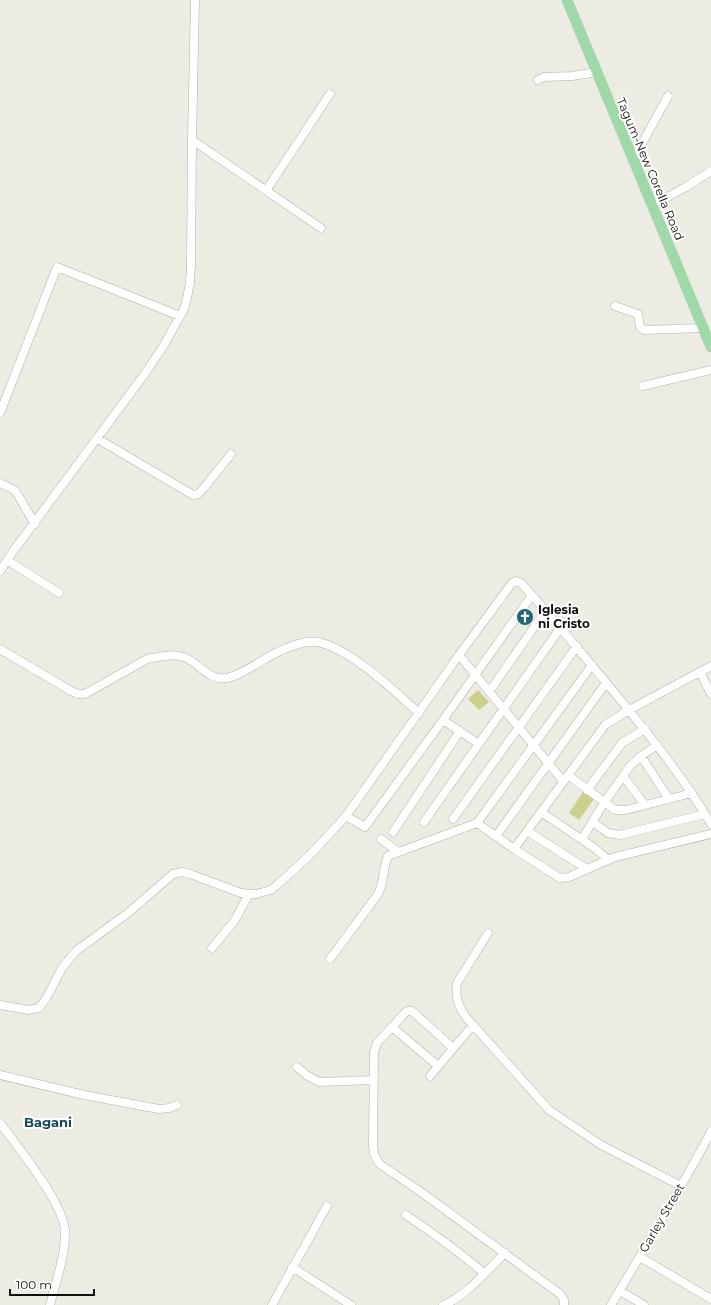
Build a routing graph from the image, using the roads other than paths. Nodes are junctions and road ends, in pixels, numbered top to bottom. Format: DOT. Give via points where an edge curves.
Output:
graph roads {
  1 [pos="195,0"];
  2 [pos="567,0"];
  3 [pos="596,72"];
  4 [pos="538,80"];
  5 [pos="330,94"];
  6 [pos="668,96"];
  7 [pos="192,140"];
  8 [pos="632,160"];
  9 [pos="711,171"];
  10 [pos="266,190"];
  11 [pos="651,206"];
  12 [pos="321,228"];
  13 [pos="615,306"];
  14 [pos="180,316"];
  15 [pos="703,328"];
  16 [pos="711,347"];
  17 [pos="711,370"];
  18 [pos="643,386"];
  19 [pos="2,402"];
  20 [pos="0,414"];
  21 [pos="98,439"];
  22 [pos="231,454"];
  23 [pos="0,483"];
  24 [pos="35,524"];
  25 [pos="7,560"];
  26 [pos="0,572"];
  27 [pos="59,593"];
  28 [pos="532,595"];
  29 [pos="546,610"];
  30 [pos="561,627"];
  31 [pos="576,646"];
  32 [pos="0,649"];
  33 [pos="459,656"];
  34 [pos="592,664"];
  35 [pos="711,666"];
  36 [pos="700,672"];
  37 [pos="475,675"];
  38 [pos="606,683"];
  39 [pos="489,692"];
  40 [pos="711,694"];
  41 [pos="503,709"];
  42 [pos="629,710"];
  43 [pos="419,713"];
  44 [pos="444,720"];
  45 [pos="519,728"];
  46 [pos="645,729"];
  47 [pos="460,732"];
  48 [pos="479,744"];
  49 [pos="658,745"];
  50 [pos="534,746"];
  51 [pos="641,756"];
  52 [pos="548,763"];
  53 [pos="623,776"];
  54 [pos="565,778"];
  55 [pos="587,790"];
  56 [pos="692,793"];
  57 [pos="669,799"];
  58 [pos="604,803"];
  59 [pos="645,805"];
  60 [pos="541,812"];
  61 [pos="705,814"];
  62 [pos="346,816"];
  63 [pos="453,819"];
  64 [pos="424,822"];
  65 [pos="593,822"];
  66 [pos="477,823"];
  67 [pos="711,824"];
  68 [pos="527,831"];
  69 [pos="393,832"];
  70 [pos="711,834"];
  71 [pos="496,836"];
  72 [pos="381,839"];
  73 [pos="582,839"];
  74 [pos="514,849"];
  75 [pos="398,852"];
  76 [pos="609,860"];
  77 [pos="587,869"];
  78 [pos="249,894"];
  79 [pos="488,933"];
  80 [pos="212,948"];
  81 [pos="330,959"];
  82 [pos="0,1005"];
  83 [pos="473,1025"];
  84 [pos="392,1027"];
  85 [pos="453,1048"];
  86 [pos="438,1066"];
  87 [pos="297,1067"];
  88 [pos="0,1075"];
  89 [pos="430,1076"];
  90 [pos="374,1080"];
  91 [pos="178,1105"];
  92 [pos="0,1123"];
  93 [pos="711,1131"];
  94 [pos="681,1186"];
  95 [pos="327,1206"];
  96 [pos="406,1215"];
  97 [pos="505,1253"];
  98 [pos="640,1257"];
  99 [pos="292,1268"];
  100 [pos="484,1273"];
  101 [pos="620,1291"];
  102 [pos="711,1299"];
  103 [pos="449,1304"];
  104 [pos="50,1305"];
  105 [pos="272,1305"];
  106 [pos="351,1305"];
  107 [pos="564,1305"];
  108 [pos="611,1305"];
  109 [pos="644,1305"];
  1 -- 7 [label="street"];
  2 -- 3 [label="main road, Tagum-New Corella Road"];
  3 -- 4 [label="street" via="572,76 544,76"];
  3 -- 8 [label="main road, Tagum-New Corella Road"];
  5 -- 10 [label="street"];
  6 -- 8 [label="street"];
  7 -- 10 [label="street"];
  7 -- 14 [label="street" via="191,271 187,298"];
  8 -- 11 [label="main road, Tagum-New Corella Road"];
  9 -- 11 [label="street"];
  10 -- 12 [label="street"];
  11 -- 15 [label="main road, Tagum-New Corella Road"];
  13 -- 15 [label="street" via="638,314 640,327 644,330"];
  14 -- 19 [label="street" via="57,267"];
  14 -- 21 [label="street" via="160,351"];
  15 -- 16 [label="main road, Tagum-New Corella Road"];
  17 -- 18 [label="street"];
  19 -- 20 [label="street"];
  21 -- 22 [label="street" via="193,495 203,489"];
  21 -- 24 [label="street"];
  23 -- 24 [label="street" via="15,490"];
  24 -- 25 [label="street"];
  25 -- 26 [label="street"];
  25 -- 27 [label="street"];
  28 -- 29 [label="street"];
  28 -- 33 [label="street" via="519,582 512,583"];
  28 -- 37 [label="street"];
  29 -- 30 [label="street"];
  29 -- 39 [label="street"];
  30 -- 31 [label="street"];
  30 -- 41 [label="street"];
  31 -- 34 [label="street"];
  31 -- 45 [label="street"];
  32 -- 43 [label="street" via="72,691 85,694 147,659 182,656 208,674 225,678 236,675 280,651 306,642 317,642 329,646 364,667"];
  33 -- 37 [label="street"];
  33 -- 43 [label="street"];
  34 -- 38 [label="street"];
  34 -- 50 [label="street"];
  35 -- 36 [label="street"];
  36 -- 40 [label="street"];
  36 -- 42 [label="street"];
  37 -- 39 [label="street"];
  37 -- 44 [label="street"];
  38 -- 42 [label="street"];
  38 -- 52 [label="street"];
  39 -- 41 [label="street"];
  41 -- 45 [label="street"];
  41 -- 48 [label="street"];
  42 -- 46 [label="street"];
  42 -- 54 [label="street" via="604,726"];
  43 -- 62 [label="street"];
  44 -- 47 [label="street"];
  44 -- 62 [label="street" via="365,827"];
  45 -- 50 [label="street"];
  45 -- 63 [label="street"];
  46 -- 49 [label="street"];
  46 -- 55 [label="street" via="622,743"];
  47 -- 48 [label="street"];
  47 -- 69 [label="street"];
  48 -- 64 [label="street"];
  49 -- 51 [label="street"];
  49 -- 56 [label="street"];
  50 -- 52 [label="street"];
  50 -- 66 [label="street"];
  51 -- 53 [label="street"];
  51 -- 57 [label="street"];
  52 -- 54 [label="street"];
  52 -- 71 [label="street"];
  53 -- 58 [label="street"];
  53 -- 59 [label="street"];
  54 -- 55 [label="street"];
  54 -- 60 [label="street"];
  55 -- 58 [label="street"];
  56 -- 57 [label="street"];
  56 -- 61 [label="street"];
  57 -- 59 [label="street"];
  58 -- 59 [label="street" via="620,811"];
  58 -- 65 [label="street"];
  60 -- 68 [label="street"];
  60 -- 73 [label="street"];
  61 -- 65 [label="street" via="620,835 608,833"];
  61 -- 67 [label="street"];
  62 -- 78 [label="street" via="283,881 267,891"];
  65 -- 73 [label="street"];
  66 -- 71 [label="street"];
  66 -- 75 [label="street"];
  68 -- 74 [label="street"];
  68 -- 77 [label="street"];
  70 -- 76 [label="street"];
  71 -- 74 [label="street"];
  72 -- 75 [label="street"];
  73 -- 76 [label="street"];
  74 -- 77 [label="street" via="560,878"];
  75 -- 81 [label="street" via="388,856 378,894"];
  76 -- 77 [label="street"];
  78 -- 80 [label="street" via="235,920"];
  78 -- 82 [label="street" via="190,874 173,874 128,913 76,951 62,968 39,1008 28,1010"];
  79 -- 83 [label="street" via="456,988 460,1008"];
  83 -- 85 [label="street"];
  83 -- 94 [label="street" via="548,1110 601,1145"];
  84 -- 85 [label="street" via="409,1010 412,1011"];
  84 -- 86 [label="street"];
  84 -- 90 [label="street" via="374,1049"];
  85 -- 86 [label="street"];
  86 -- 89 [label="street"];
  87 -- 90 [label="street" via="319,1082"];
  88 -- 91 [label="street" via="159,1109"];
  90 -- 97 [label="street" via="373,1149 376,1160"];
  92 -- 104 [label="street" via="31,1165 63,1219 64,1252"];
  93 -- 94 [label="street, Garley Street"];
  94 -- 98 [label="street, Garley Street"];
  95 -- 99 [label="street"];
  96 -- 100 [label="street"];
  97 -- 100 [label="street"];
  97 -- 107 [label="street" via="560,1294"];
  98 -- 101 [label="street, Garley Street"];
  98 -- 102 [label="street"];
  99 -- 105 [label="street"];
  99 -- 106 [label="street"];
  100 -- 103 [label="street"];
  101 -- 108 [label="street, Garley Street"];
  101 -- 109 [label="street"];
}
